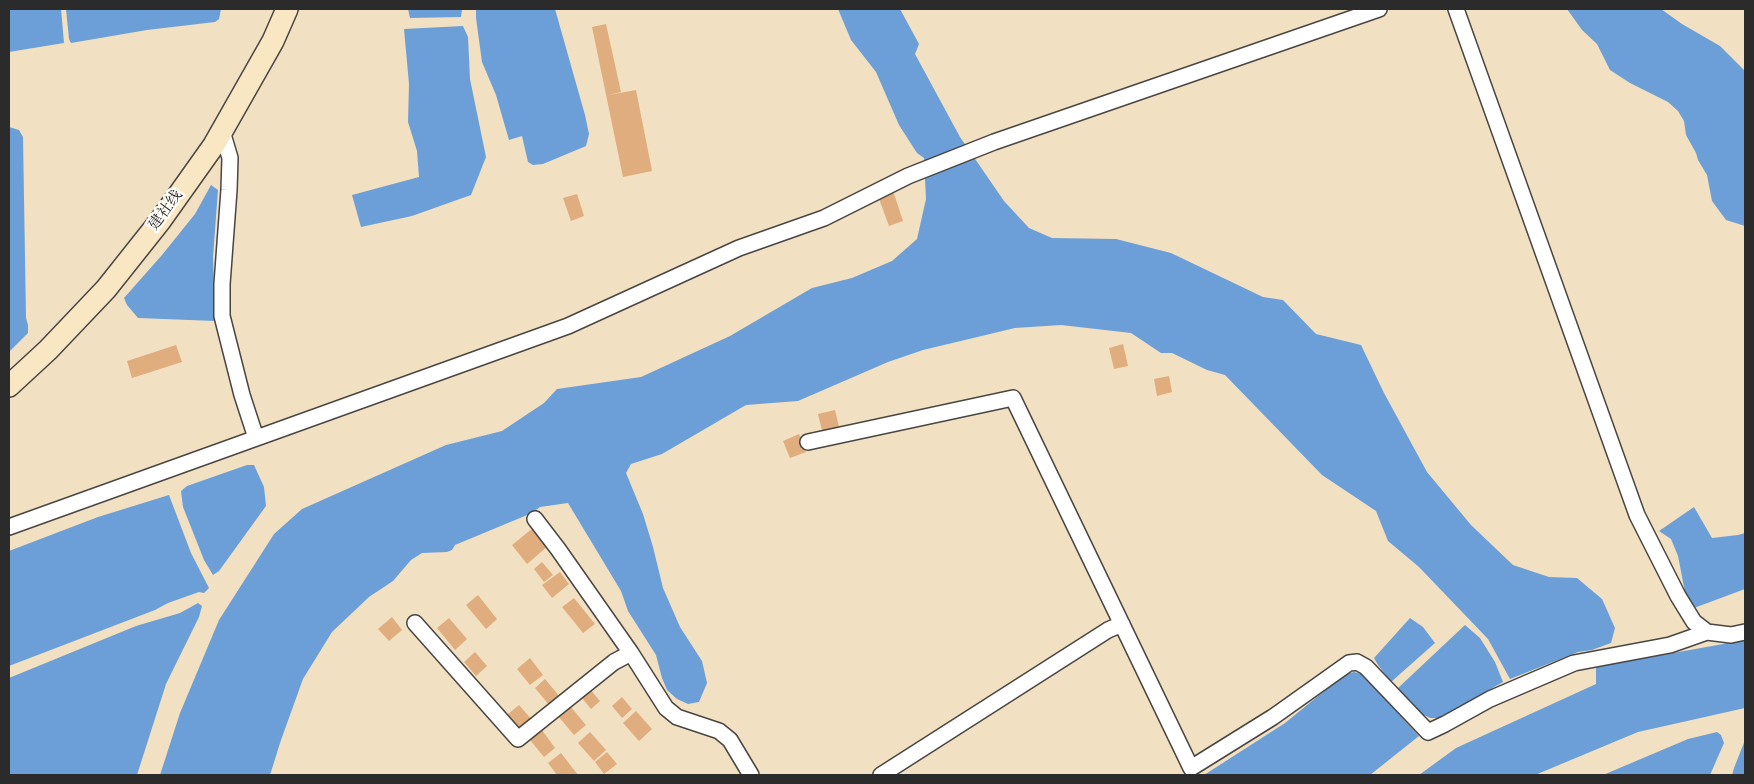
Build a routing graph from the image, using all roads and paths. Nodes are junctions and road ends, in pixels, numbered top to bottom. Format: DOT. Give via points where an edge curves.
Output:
graph roads {
  1 [pos="287,9"];
  2 [pos="1379,9"];
  3 [pos="1456,9"];
  4 [pos="222,131"];
  5 [pos="9,386"];
  6 [pos="256,438"];
  7 [pos="808,442"];
  8 [pos="535,519"];
  9 [pos="9,527"];
  10 [pos="415,623"];
  11 [pos="1122,624"];
  12 [pos="1707,632"];
  13 [pos="1745,632"];
  14 [pos="631,653"];
  15 [pos="752,775"];
  16 [pos="881,775"];
  1 -- 4 [label="main road, 建社线" via="273,41"];
  2 -- 6 [label="street" via="994,142 908,176 824,218 739,248 568,326"];
  3 -- 12 [label="street" via="1637,515 1678,596 1694,622"];
  4 -- 5 [label="main road, 建社线" via="160,221 106,288"];
  4 -- 6 [label="street" via="230,158 222,316"];
  6 -- 9 [label="street"];
  7 -- 11 [label="street" via="1013,398"];
  8 -- 14 [label="street"];
  10 -- 14 [label="street" via="518,739 614,662"];
  11 -- 12 [label="street" via="1191,768 1274,717 1349,663 1357,662 1366,667 1428,732 1490,699 1574,663 1670,644"];
  11 -- 16 [label="street"];
  12 -- 13 [label="street" via="1731,635"];
  14 -- 15 [label="street" via="666,708 677,717 719,731 730,740"];
}
